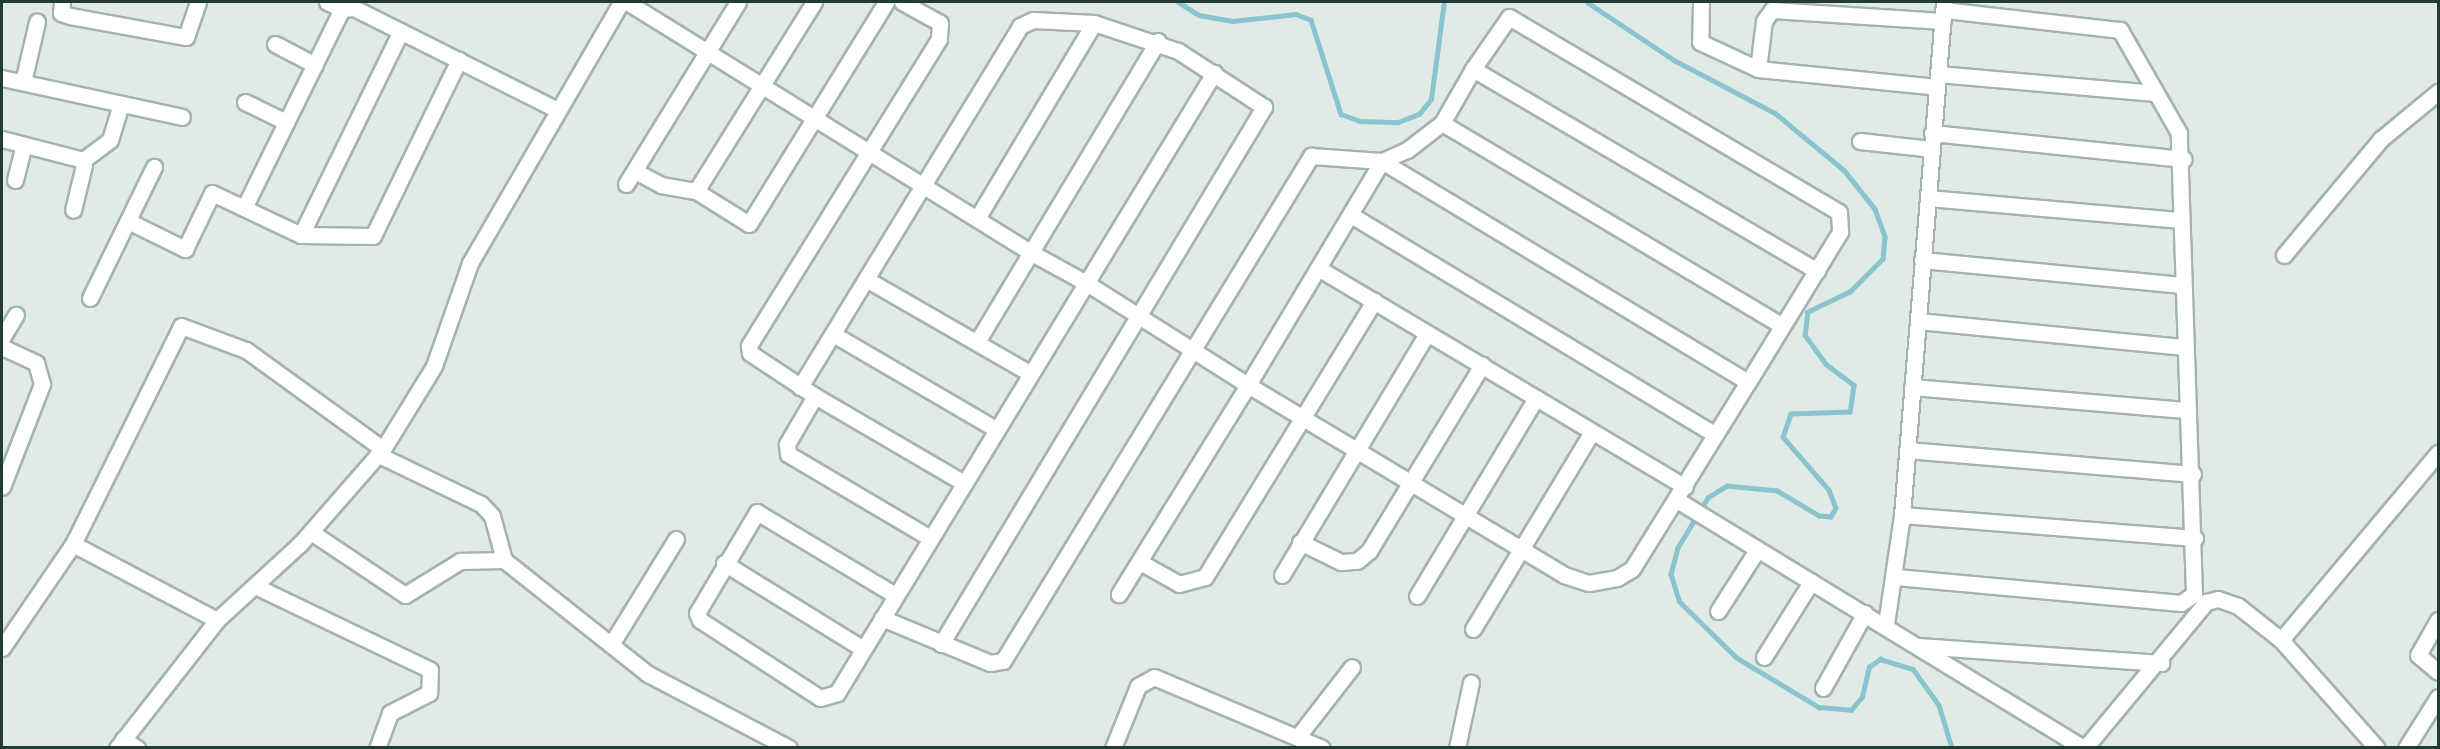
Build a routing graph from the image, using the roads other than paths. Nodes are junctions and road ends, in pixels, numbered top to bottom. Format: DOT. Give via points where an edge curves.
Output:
graph roads {
  1 [pos="62,2"];
  2 [pos="198,2"];
  3 [pos="327,2"];
  4 [pos="621,2"];
  5 [pos="627,2"];
  6 [pos="738,2"];
  7 [pos="814,2"];
  8 [pos="886,2"];
  9 [pos="902,2"];
  10 [pos="1701,3"];
  11 [pos="342,9"];
  12 [pos="1944,11"];
  13 [pos="37,22"];
  14 [pos="1094,23"];
  15 [pos="401,31"];
  16 [pos="1158,41"];
  17 [pos="275,44"];
  18 [pos="710,53"];
  19 [pos="459,60"];
  20 [pos="315,64"];
  21 [pos="1473,69"];
  22 [pos="1758,69"];
  23 [pos="1214,73"];
  24 [pos="2,78"];
  25 [pos="1937,80"];
  26 [pos="23,82"];
  27 [pos="762,86"];
  28 [pos="2439,92"];
  29 [pos="2155,93"];
  30 [pos="245,102"];
  31 [pos="121,105"];
  32 [pos="558,110"];
  33 [pos="182,117"];
  34 [pos="817,118"];
  35 [pos="286,122"];
  36 [pos="1442,123"];
  37 [pos="1932,133"];
  38 [pos="2,139"];
  39 [pos="1860,141"];
  40 [pos="24,145"];
  41 [pos="1931,149"];
  42 [pos="872,152"];
  43 [pos="2184,159"];
  44 [pos="82,161"];
  45 [pos="1382,161"];
  46 [pos="154,167"];
  47 [pos="15,180"];
  48 [pos="924,184"];
  49 [pos="696,191"];
  50 [pos="1928,198"];
  51 [pos="243,208"];
  52 [pos="73,210"];
  53 [pos="1351,215"];
  54 [pos="978,217"];
  55 [pos="2181,220"];
  56 [pos="128,221"];
  57 [pos="301,235"];
  58 [pos="1030,252"];
  59 [pos="2284,255"];
  60 [pos="1922,260"];
  61 [pos="1318,268"];
  62 [pos="1817,271"];
  63 [pos="866,279"];
  64 [pos="1088,284"];
  65 [pos="2182,285"];
  66 [pos="90,298"];
  67 [pos="1374,301"];
  68 [pos="16,315"];
  69 [pos="1139,315"];
  70 [pos="1918,321"];
  71 [pos="1782,326"];
  72 [pos="833,334"];
  73 [pos="1427,334"];
  74 [pos="2,338"];
  75 [pos="977,342"];
  76 [pos="2,347"];
  77 [pos="2185,347"];
  78 [pos="1195,351"];
  79 [pos="1482,365"];
  80 [pos="1031,375"];
  81 [pos="1748,382"];
  82 [pos="1248,385"];
  83 [pos="800,387"];
  84 [pos="1912,387"];
  85 [pos="815,396"];
  86 [pos="1536,398"];
  87 [pos="2188,410"];
  88 [pos="1302,416"];
  89 [pos="997,430"];
  90 [pos="1592,432"];
  91 [pos="1714,434"];
  92 [pos="1356,450"];
  93 [pos="1907,450"];
  94 [pos="381,452"];
  95 [pos="2435,462"];
  96 [pos="2193,474"];
  97 [pos="964,483"];
  98 [pos="1412,483"];
  99 [pos="2,487"];
  100 [pos="1685,487"];
  101 [pos="1683,504"];
  102 [pos="1902,515"];
  103 [pos="1466,516"];
  104 [pos="311,532"];
  105 [pos="930,538"];
  106 [pos="2195,538"];
  107 [pos="676,539"];
  108 [pos="1300,542"];
  109 [pos="73,544"];
  110 [pos="1520,548"];
  111 [pos="1757,550"];
  112 [pos="504,560"];
  113 [pos="1140,562"];
  114 [pos="724,563"];
  115 [pos="1282,574"];
  116 [pos="1896,577"];
  117 [pos="1811,582"];
  118 [pos="255,586"];
  119 [pos="1119,594"];
  120 [pos="895,595"];
  121 [pos="1417,596"];
  122 [pos="2194,605"];
  123 [pos="1718,611"];
  124 [pos="1865,613"];
  125 [pos="882,618"];
  126 [pos="217,620"];
  127 [pos="2439,620"];
  128 [pos="1886,624"];
  129 [pos="1473,628"];
  130 [pos="2281,640"];
  131 [pos="612,643"];
  132 [pos="941,644"];
  133 [pos="1917,646"];
  134 [pos="2,648"];
  135 [pos="863,649"];
  136 [pos="1764,657"];
  137 [pos="2161,663"];
  138 [pos="1352,667"];
  139 [pos="2439,672"];
  140 [pos="1471,682"];
  141 [pos="1823,688"];
  142 [pos="2439,697"];
  143 [pos="1299,735"];
  144 [pos="120,743"];
  145 [pos="137,747"];
  146 [pos="377,747"];
  147 [pos="789,747"];
  148 [pos="1113,747"];
  149 [pos="1322,747"];
  150 [pos="1457,747"];
  151 [pos="2084,747"];
  152 [pos="2377,747"];
  153 [pos="2406,747"];
  1 -- 2 [label="street" via="61,13 70,16 186,37"];
  3 -- 11 [label="street"];
  4 -- 32 [label="street"];
  5 -- 18 [label="street"];
  6 -- 18 [label="street"];
  7 -- 27 [label="street"];
  8 -- 34 [label="street"];
  9 -- 42 [label="street" via="940,23 942,31"];
  10 -- 22 [label="street" via="1700,42"];
  11 -- 15 [label="street" via="354,8"];
  11 -- 20 [label="street"];
  12 -- 22 [label="street" via="1772,9 1764,21"];
  12 -- 25 [label="street"];
  12 -- 29 [label="street" via="2113,27 2126,36"];
  13 -- 26 [label="street"];
  14 -- 16 [label="street"];
  14 -- 48 [label="street" via="1033,20 1020,26"];
  14 -- 54 [label="street"];
  15 -- 19 [label="street"];
  15 -- 57 [label="street"];
  16 -- 23 [label="street"];
  16 -- 58 [label="street"];
  17 -- 20 [label="street"];
  18 -- 27 [label="street"];
  18 -- 49 [label="street" via="630,178"];
  19 -- 32 [label="street"];
  19 -- 57 [label="street" via="373,236"];
  20 -- 35 [label="street"];
  21 -- 36 [label="street"];
  21 -- 62 [label="street"];
  21 -- 62 [label="street" via="1509,17 1839,212 1840,232"];
  22 -- 25 [label="street"];
  23 -- 64 [label="street"];
  23 -- 69 [label="street" via="1259,101 1264,113"];
  24 -- 26 [label="street"];
  25 -- 29 [label="street"];
  25 -- 37 [label="street"];
  26 -- 31 [label="street"];
  27 -- 34 [label="street"];
  27 -- 49 [label="street"];
  28 -- 59 [label="street" via="2381,139"];
  29 -- 43 [label="street" via="2179,133"];
  30 -- 35 [label="street"];
  31 -- 33 [label="street"];
  31 -- 44 [label="street" via="110,140"];
  32 -- 94 [label="street" via="470,263 434,366"];
  34 -- 42 [label="street"];
  34 -- 49 [label="street" via="748,224"];
  35 -- 51 [label="street"];
  36 -- 45 [label="street"];
  36 -- 71 [label="street"];
  37 -- 41 [label="street"];
  37 -- 43 [label="street"];
  38 -- 40 [label="street"];
  39 -- 41 [label="street"];
  40 -- 44 [label="street"];
  40 -- 47 [label="street"];
  41 -- 50 [label="street"];
  42 -- 48 [label="street"];
  42 -- 83 [label="street" via="749,346 750,353"];
  43 -- 55 [label="street"];
  44 -- 52 [label="street"];
  45 -- 53 [label="street"];
  45 -- 78 [label="street" via="1311,156"];
  45 -- 81 [label="street"];
  46 -- 56 [label="street"];
  48 -- 54 [label="street"];
  48 -- 63 [label="street"];
  50 -- 55 [label="street"];
  50 -- 60 [label="street"];
  51 -- 56 [label="street" via="212,193 185,249"];
  51 -- 57 [label="street"];
  53 -- 61 [label="street"];
  53 -- 91 [label="street"];
  54 -- 58 [label="street"];
  55 -- 65 [label="street"];
  56 -- 66 [label="street"];
  58 -- 64 [label="street"];
  58 -- 75 [label="street"];
  60 -- 65 [label="street"];
  60 -- 70 [label="street"];
  61 -- 67 [label="street"];
  61 -- 82 [label="street"];
  62 -- 71 [label="street"];
  63 -- 72 [label="street"];
  63 -- 75 [label="street"];
  64 -- 69 [label="street"];
  64 -- 80 [label="street"];
  65 -- 77 [label="street"];
  67 -- 73 [label="street"];
  67 -- 88 [label="street"];
  68 -- 74 [label="street"];
  69 -- 78 [label="street"];
  69 -- 132 [label="street"];
  70 -- 77 [label="street"];
  70 -- 84 [label="street"];
  71 -- 81 [label="street"];
  72 -- 83 [label="street"];
  72 -- 89 [label="street"];
  73 -- 79 [label="street"];
  73 -- 92 [label="street"];
  75 -- 80 [label="street"];
  76 -- 99 [label="street" via="36,363 42,384"];
  77 -- 87 [label="street"];
  78 -- 82 [label="street"];
  78 -- 132 [label="street" via="1002,661 990,663"];
  79 -- 86 [label="street"];
  79 -- 98 [label="street"];
  80 -- 89 [label="street"];
  81 -- 91 [label="street"];
  82 -- 88 [label="street"];
  82 -- 113 [label="street"];
  83 -- 85 [label="street"];
  84 -- 87 [label="street"];
  84 -- 93 [label="street"];
  85 -- 97 [label="street"];
  85 -- 105 [label="street" via="787,444 788,454"];
  86 -- 90 [label="street"];
  86 -- 103 [label="street"];
  87 -- 96 [label="street"];
  88 -- 92 [label="street"];
  88 -- 113 [label="street" via="1205,577 1179,584"];
  89 -- 97 [label="street"];
  90 -- 100 [label="street"];
  90 -- 110 [label="street"];
  91 -- 100 [label="street"];
  92 -- 98 [label="street"];
  92 -- 108 [label="street"];
  93 -- 96 [label="street"];
  93 -- 102 [label="street"];
  94 -- 104 [label="street"];
  94 -- 109 [label="street" via="246,350 181,326"];
  94 -- 112 [label="street" via="481,504 492,516"];
  95 -- 130 [label="street"];
  96 -- 106 [label="street"];
  97 -- 105 [label="street"];
  98 -- 103 [label="street"];
  98 -- 108 [label="street" via="1357,561 1341,562"];
  100 -- 101 [label="street"];
  101 -- 110 [label="street" via="1632,569 1617,578 1589,583 1564,575"];
  101 -- 111 [label="street"];
  102 -- 106 [label="street"];
  102 -- 116 [label="street"];
  103 -- 110 [label="street"];
  103 -- 121 [label="street"];
  104 -- 112 [label="street" via="405,594 460,561"];
  104 -- 118 [label="street"];
  105 -- 120 [label="street"];
  106 -- 122 [label="street"];
  107 -- 131 [label="street"];
  108 -- 115 [label="street"];
  109 -- 126 [label="street"];
  109 -- 134 [label="street"];
  110 -- 129 [label="street"];
  111 -- 117 [label="street"];
  111 -- 123 [label="street"];
  112 -- 131 [label="street"];
  113 -- 119 [label="street"];
  114 -- 120 [label="street" via="752,515 763,513"];
  114 -- 135 [label="street"];
  114 -- 135 [label="street" via="700,605 700,620 820,698 837,693"];
  116 -- 122 [label="street"];
  116 -- 128 [label="street"];
  117 -- 124 [label="street"];
  117 -- 136 [label="street"];
  118 -- 126 [label="street"];
  118 -- 146 [label="street" via="430,670 429,693 390,713"];
  120 -- 125 [label="street"];
  122 -- 130 [label="street" via="2218,599 2238,606"];
  122 -- 137 [label="street"];
  124 -- 128 [label="street"];
  124 -- 141 [label="street"];
  125 -- 132 [label="street"];
  125 -- 135 [label="street"];
  126 -- 144 [label="street"];
  127 -- 139 [label="street" via="2418,655"];
  128 -- 133 [label="street"];
  130 -- 152 [label="street"];
  131 -- 147 [label="street" via="648,674"];
  133 -- 137 [label="street"];
  133 -- 151 [label="street"];
  137 -- 151 [label="street"];
  138 -- 143 [label="street"];
  140 -- 150 [label="street"];
  142 -- 153 [label="street"];
  143 -- 148 [label="street" via="1154,677 1138,686"];
  143 -- 149 [label="street"];
  144 -- 145 [label="street"];
}
